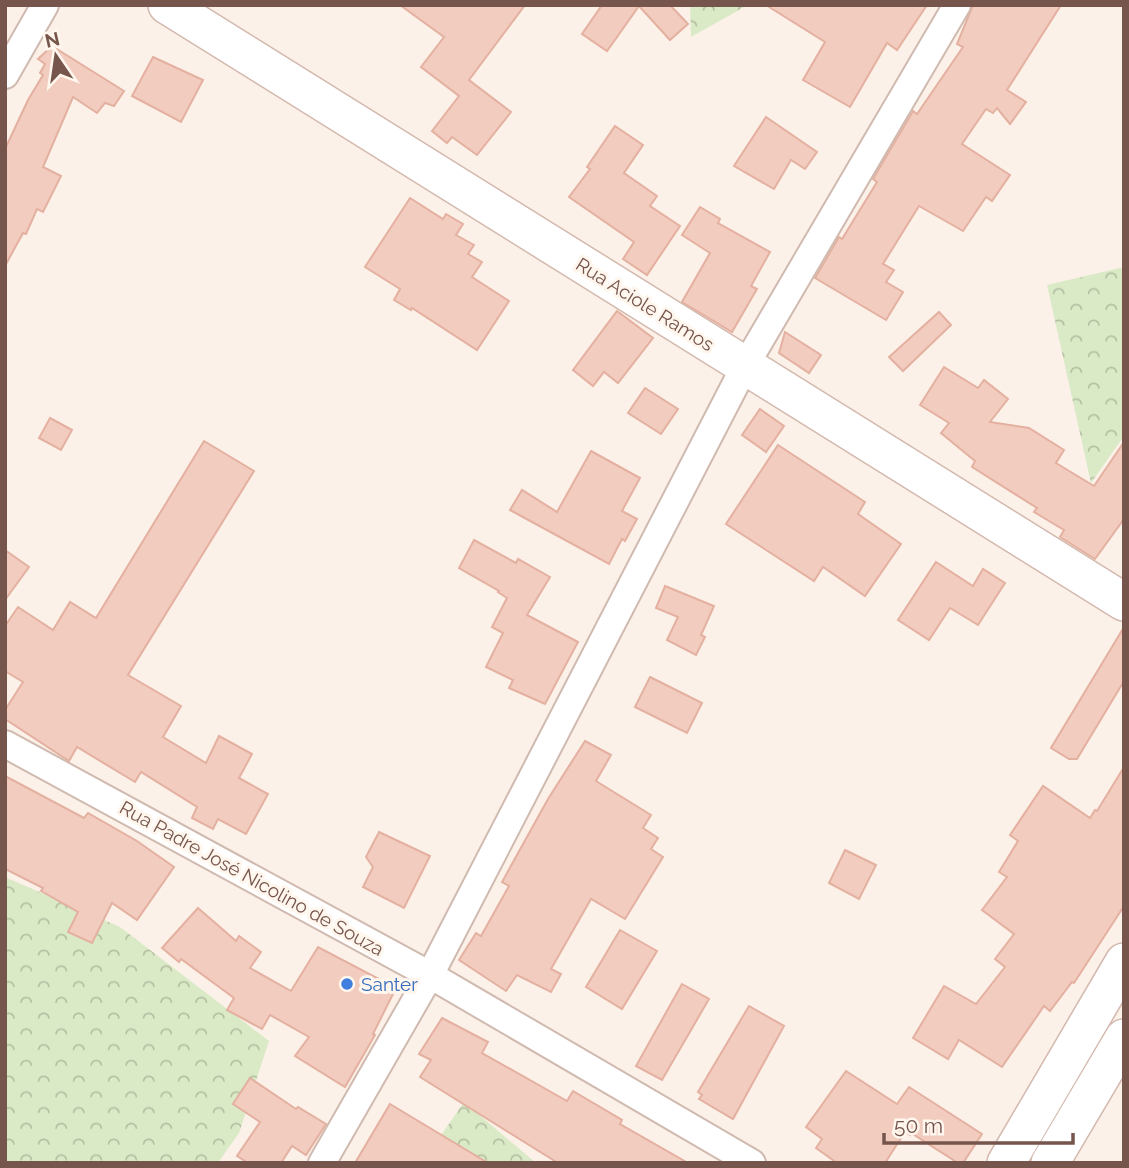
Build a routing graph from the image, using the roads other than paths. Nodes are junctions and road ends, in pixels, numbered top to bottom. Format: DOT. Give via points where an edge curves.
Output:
graph roads {
  1 [pos="45,5"];
  2 [pos="167,5"];
  3 [pos="957,5"];
  4 [pos="5,75"];
  5 [pos="744,366"];
  6 [pos="1124,602"];
  7 [pos="5,744"];
  8 [pos="1124,962"];
  9 [pos="430,975"];
  10 [pos="1124,1038"];
  11 [pos="322,1163"];
  12 [pos="752,1163"];
  13 [pos="1006,1163"];
  14 [pos="1050,1163"];
  1 -- 4 [label="street"];
  2 -- 5 [label="street, Rua Aciole Ramos"];
  3 -- 5 [label="street"];
  5 -- 6 [label="street, Rua Aciole Ramos"];
  5 -- 9 [label="street"];
  7 -- 9 [label="street, Rua Padre José Nicolino de Souza"];
  8 -- 13 [label="street"];
  9 -- 11 [label="street"];
  9 -- 12 [label="street, Rua Padre José Nicolino de Souza"];
  10 -- 14 [label="street"];
}
